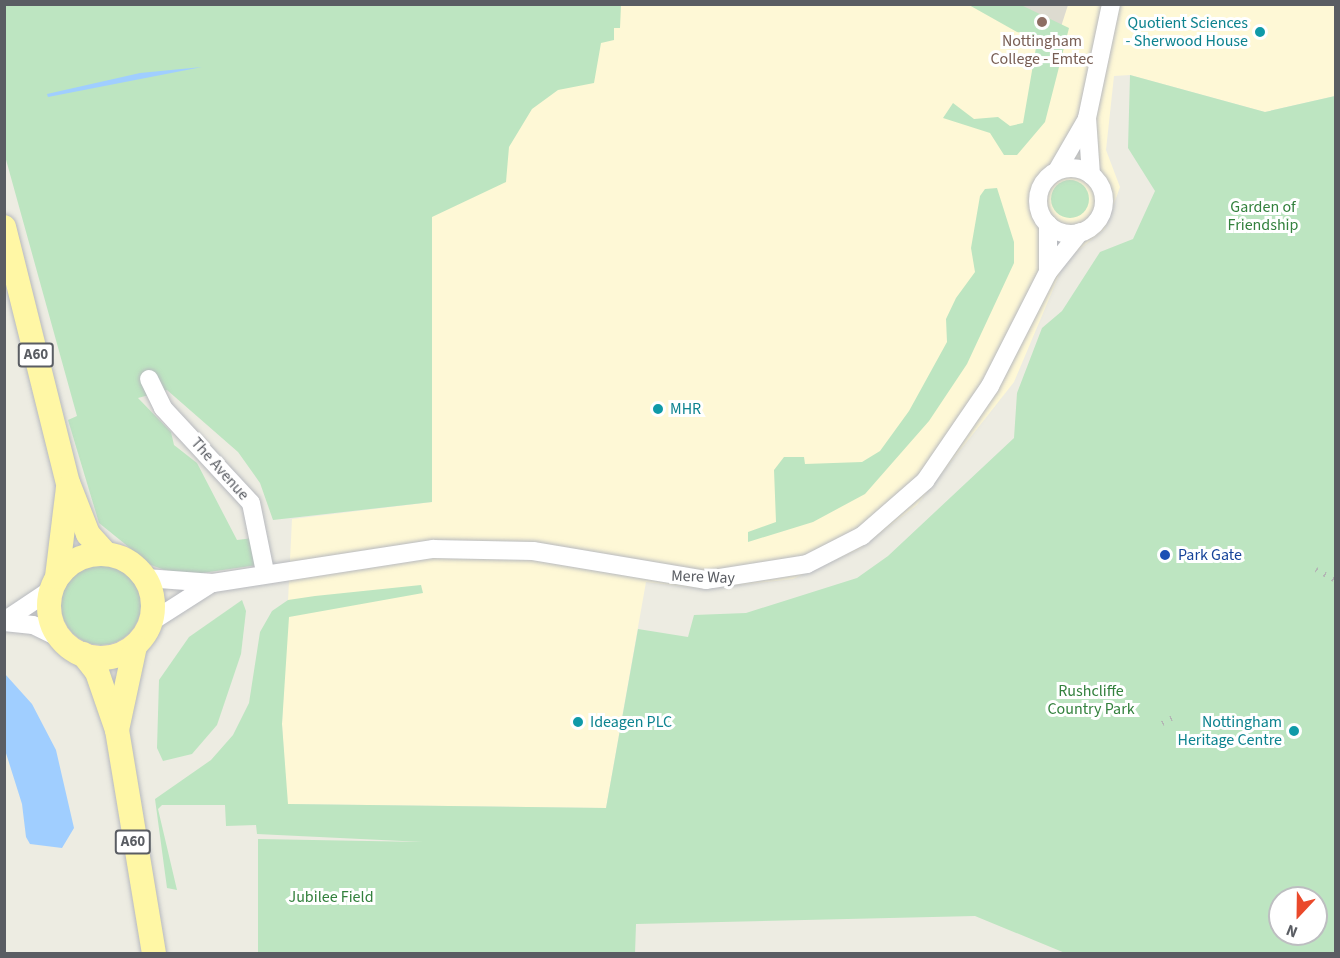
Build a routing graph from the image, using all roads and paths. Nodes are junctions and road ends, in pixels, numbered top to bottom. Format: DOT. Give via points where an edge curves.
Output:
graph roads {
  1 [pos="1111,4"];
  2 [pos="1087,118"];
  3 [pos="1058,169"];
  4 [pos="1091,175"];
  5 [pos="1048,224"];
  6 [pos="4,227"];
  7 [pos="1080,232"];
  8 [pos="1048,272"];
  9 [pos="149,379"];
  10 [pos="68,483"];
  11 [pos="106,554"];
  12 [pos="265,572"];
  13 [pos="146,578"];
  14 [pos="213,582"];
  15 [pos="55,583"];
  16 [pos="4,621"];
  17 [pos="151,622"];
  18 [pos="60,638"];
  19 [pos="135,646"];
  20 [pos="83,654"];
  21 [pos="117,730"];
  22 [pos="154,954"];
  1 -- 2 [label="street"];
  2 -- 3 [label="street"];
  2 -- 4 [label="street"];
  3 -- 4 [label="street"];
  3 -- 5 [label="street" via="1046,180 1038,201"];
  4 -- 7 [label="street" via="1101,187 1103,206 1091,227"];
  5 -- 7 [label="street"];
  5 -- 8 [label="street, Mere Way"];
  6 -- 10 [label="main road, A60"];
  7 -- 8 [label="street, Mere Way"];
  8 -- 12 [label="street, Mere Way" via="990,386 925,480 862,536 807,564 706,580 533,551 433,549"];
  9 -- 12 [label="street, The Avenue" via="163,408 251,503"];
  10 -- 11 [label="main road, A60" via="88,534"];
  10 -- 15 [label="main road, A60"];
  11 -- 13 [label="main road, A60" via="121,557"];
  11 -- 15 [label="main road" via="70,564"];
  12 -- 14 [label="street, Mere Way"];
  13 -- 14 [label="street, Mere Way"];
  13 -- 17 [label="main road" via="152,592"];
  14 -- 17 [label="street, Mere Way"];
  15 -- 16 [label="street"];
  15 -- 18 [label="main road, A60" via="49,606"];
  16 -- 18 [label="street" via="33,626"];
  17 -- 19 [label="main road, A60"];
  18 -- 20 [label="main road, A60"];
  19 -- 20 [label="main road" via="117,655"];
  19 -- 21 [label="main road, A60"];
  20 -- 21 [label="main road, A60" via="97,672"];
  21 -- 22 [label="main road, A60"];
}
